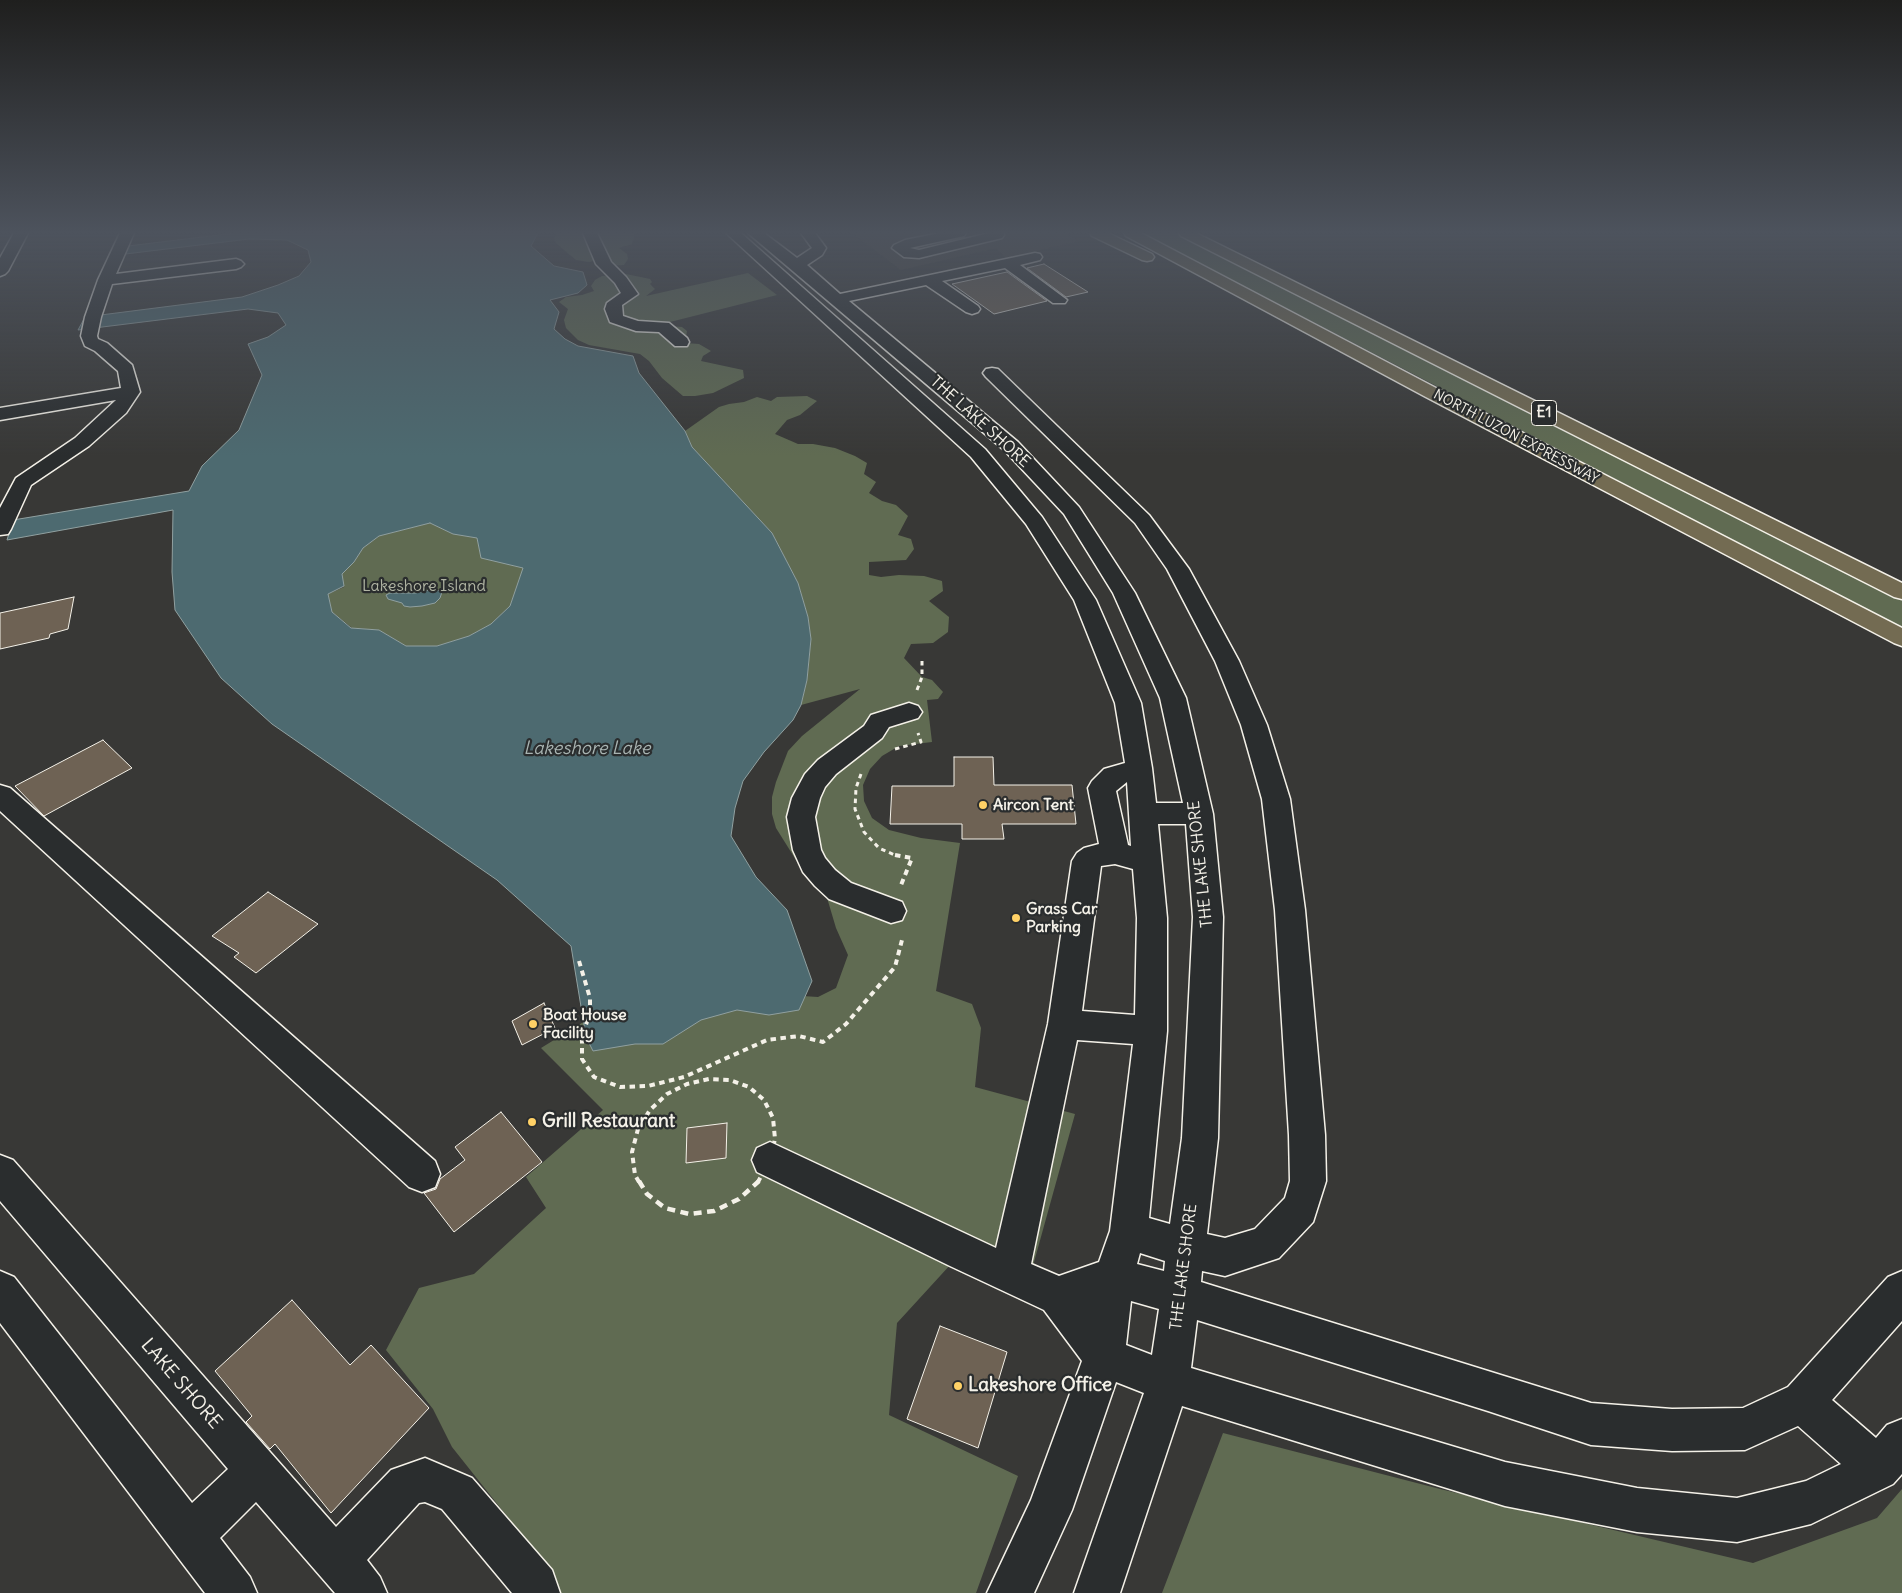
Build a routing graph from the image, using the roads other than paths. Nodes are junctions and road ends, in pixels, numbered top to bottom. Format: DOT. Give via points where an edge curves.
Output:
graph roads {
  1 [pos="96,307"];
  2 [pos="614,307"];
  3 [pos="817,307"];
  4 [pos="848,307"];
  5 [pos="1253,307"];
  6 [pos="1272,307"];
  7 [pos="1334,307"];
  8 [pos="1309,327"];
  9 [pos="681,342"];
  10 [pos="992,373"];
  11 [pos="130,392"];
  12 [pos="119,408"];
  13 [pos="0,414"];
  14 [pos="0,426"];
  15 [pos="0,529"];
  16 [pos="1902,592"];
  17 [pos="1902,638"];
  18 [pos="909,712"];
  19 [pos="1139,768"];
  20 [pos="0,795"];
  21 [pos="1144,814"];
  22 [pos="1199,814"];
  23 [pos="1114,853"];
  24 [pos="1147,862"];
  25 [pos="891,911"];
  26 [pos="1064,1024"];
  27 [pos="1151,1031"];
  28 [pos="770,1160"];
  29 [pos="422,1174"];
  30 [pos="2,1180"];
  31 [pos="1129,1231"];
  32 [pos="1186,1248"];
  33 [pos="1010,1274"];
  34 [pos="1113,1277"];
  35 [pos="0,1290"];
  36 [pos="1902,1291"];
  37 [pos="1181,1295"];
  38 [pos="1058,1296"];
  39 [pos="1104,1357"];
  40 [pos="1169,1382"];
  41 [pos="1803,1402"];
  42 [pos="1890,1454"];
  43 [pos="257,1471"];
  44 [pos="190,1536"];
  45 [pos="337,1559"];
  46 [pos="234,1593"];
  47 [pos="364,1593"];
  48 [pos="537,1593"];
  49 [pos="1010,1593"];
  50 [pos="1097,1593"];
  1 -- 11 [label="street" via="89,336 91,342 126,369"];
  2 -- 9 [label="street" via="616,319 636,326 663,327"];
  3 -- 19 [label="street, THE LAKE SHORE" via="978,453 1035,521 1085,600 1128,703"];
  4 -- 22 [label="street, THE LAKE SHORE" via="1011,446 1072,511 1124,593 1173,698"];
  5 -- 8 [label="highway"];
  6 -- 8 [label="highway, NORTH LUZON EXPRESSWAY / E1"];
  7 -- 16 [label="highway, NORTH LUZON EXPRESSWAY / E1"];
  8 -- 17 [label="highway, NORTH LUZON EXPRESSWAY / E1"];
  10 -- 32 [label="street" via="1142,519 1178,569 1234,677 1254,725 1276,799 1290,910 1308,1135 1308,1181 1300,1209 1266,1245 1225,1257"];
  11 -- 12 [label="street"];
  11 -- 13 [label="street"];
  12 -- 14 [label="street"];
  12 -- 15 [label="street" via="82,442 23,482"];
  18 -- 25 [label="street" via="880,722 873,732 827,767 806,798 801,817 807,850 813,864 825,878 840,891"];
  19 -- 21 [label="street, THE LAKE SHORE"];
  19 -- 23 [label="street" via="1114,776 1102,788"];
  20 -- 29 [label="street"];
  21 -- 22 [label="street"];
  21 -- 24 [label="street, THE LAKE SHORE"];
  22 -- 32 [label="street, THE LAKE SHORE" via="1208,918 1208,965 1200,1138"];
  23 -- 24 [label="street"];
  23 -- 26 [label="street" via="1094,856 1087,861"];
  24 -- 27 [label="street, THE LAKE SHORE" via="1152,918"];
  26 -- 27 [label="street"];
  26 -- 33 [label="street"];
  27 -- 31 [label="street, THE LAKE SHORE"];
  28 -- 33 [label="street"];
  30 -- 43 [label="street, LAKE SHORE"];
  31 -- 32 [label="street"];
  31 -- 34 [label="street, THE LAKE SHORE"];
  32 -- 37 [label="street, THE LAKE SHORE"];
  33 -- 38 [label="street"];
  34 -- 37 [label="street"];
  34 -- 38 [label="street"];
  34 -- 39 [label="street, THE LAKE SHORE"];
  35 -- 44 [label="street"];
  36 -- 41 [label="street"];
  37 -- 40 [label="street, THE LAKE SHORE"];
  37 -- 41 [label="street" via="1591,1424 1672,1430 1745,1429"];
  38 -- 39 [label="street"];
  39 -- 40 [label="street"];
  39 -- 49 [label="street, THE LAKE SHORE" via="1050,1510"];
  40 -- 42 [label="street" via="1506,1484 1637,1510 1737,1520 1811,1502"];
  40 -- 50 [label="street, THE LAKE SHORE"];
  41 -- 42 [label="street"];
  43 -- 44 [label="street"];
  43 -- 45 [label="street, LAKE SHORE"];
  44 -- 46 [label="street"];
  45 -- 47 [label="street, LAKE SHORE"];
  45 -- 48 [label="street" via="406,1485 425,1480 457,1494 536,1586"];
}
